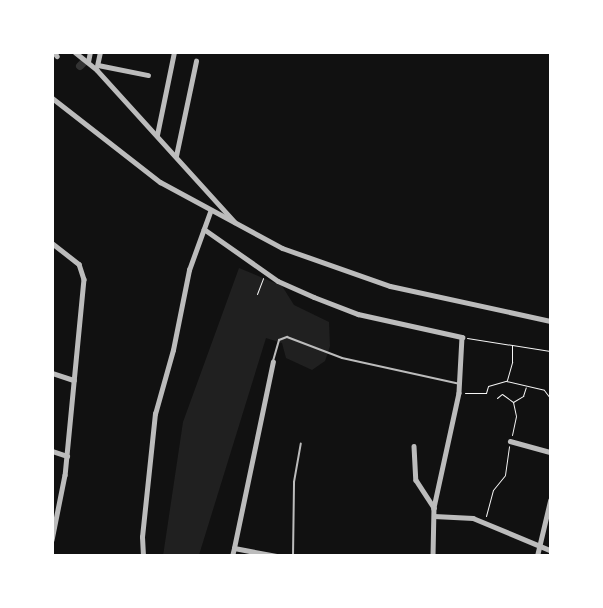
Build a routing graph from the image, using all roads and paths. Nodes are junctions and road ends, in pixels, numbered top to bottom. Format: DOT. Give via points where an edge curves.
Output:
graph roads {
  1 [pos="75,52"];
  2 [pos="90,52"];
  3 [pos="100,52"];
  4 [pos="174,52"];
  5 [pos="196,61"];
  6 [pos="88,62"];
  7 [pos="97,68"];
  8 [pos="148,75"];
  9 [pos="52,98"];
  10 [pos="156,135"];
  11 [pos="176,156"];
  12 [pos="220,204"];
  13 [pos="212,213"];
  14 [pos="237,225"];
  15 [pos="204,229"];
  16 [pos="52,243"];
  17 [pos="265,272"];
  18 [pos="257,294"];
  19 [pos="550,321"];
  20 [pos="462,337"];
  21 [pos="512,344"];
  22 [pos="550,351"];
  23 [pos="273,362"];
  24 [pos="52,373"];
  25 [pos="74,380"];
  26 [pos="506,381"];
  27 [pos="460,384"];
  28 [pos="526,387"];
  29 [pos="459,392"];
  30 [pos="497,398"];
  31 [pos="550,398"];
  32 [pos="513,402"];
  33 [pos="510,441"];
  34 [pos="301,444"];
  35 [pos="414,446"];
  36 [pos="52,451"];
  37 [pos="550,452"];
  38 [pos="67,456"];
  39 [pos="550,501"];
  40 [pos="434,508"];
  41 [pos="434,516"];
  42 [pos="485,521"];
  43 [pos="52,540"];
  44 [pos="539,546"];
  45 [pos="234,548"];
  46 [pos="550,550"];
  47 [pos="143,556"];
  48 [pos="232,556"];
  49 [pos="276,556"];
  50 [pos="293,556"];
  51 [pos="434,556"];
  52 [pos="537,556"];
  1 -- 6 [label="street"];
  2 -- 6 [label="street"];
  3 -- 7 [label="street"];
  4 -- 10 [label="street"];
  5 -- 11 [label="street"];
  6 -- 7 [label="street"];
  7 -- 8 [label="street"];
  7 -- 10 [label="street"];
  9 -- 13 [label="street" via="160,182"];
  10 -- 11 [label="street"];
  11 -- 12 [label="street"];
  12 -- 13 [label="street"];
  12 -- 14 [label="street"];
  13 -- 14 [label="street"];
  13 -- 15 [label="street"];
  14 -- 19 [label="street" via="282,248 351,275 438,298"];
  15 -- 17 [label="street"];
  15 -- 47 [label="street" via="189,270 173,350 155,414 142,537"];
  16 -- 25 [label="street" via="79,264 84,278"];
  17 -- 18 [label="path"];
  17 -- 20 [label="street" via="278,281 358,314"];
  20 -- 21 [label="path"];
  20 -- 27 [label="street"];
  21 -- 22 [label="path"];
  21 -- 26 [label="path" via="512,362"];
  23 -- 27 [label="lane" via="279,340 284,337 342,358"];
  23 -- 45 [label="street"];
  24 -- 25 [label="street"];
  25 -- 38 [label="street"];
  26 -- 28 [label="path"];
  26 -- 29 [label="path" via="488,386 486,393"];
  27 -- 29 [label="street"];
  28 -- 31 [label="path" via="544,390"];
  28 -- 32 [label="path" via="523,396"];
  29 -- 40 [label="street"];
  30 -- 32 [label="path" via="502,394"];
  32 -- 33 [label="path" via="516,416"];
  33 -- 37 [label="street"];
  33 -- 42 [label="path" via="506,475 493,490"];
  34 -- 50 [label="lane" via="294,482"];
  35 -- 40 [label="street" via="416,480"];
  36 -- 38 [label="street"];
  38 -- 43 [label="street"];
  39 -- 44 [label="street"];
  40 -- 41 [label="street"];
  41 -- 42 [label="street" via="460,514"];
  41 -- 51 [label="street"];
  42 -- 44 [label="street"];
  44 -- 46 [label="street"];
  44 -- 52 [label="street"];
  45 -- 48 [label="street"];
  45 -- 49 [label="street"];
}
